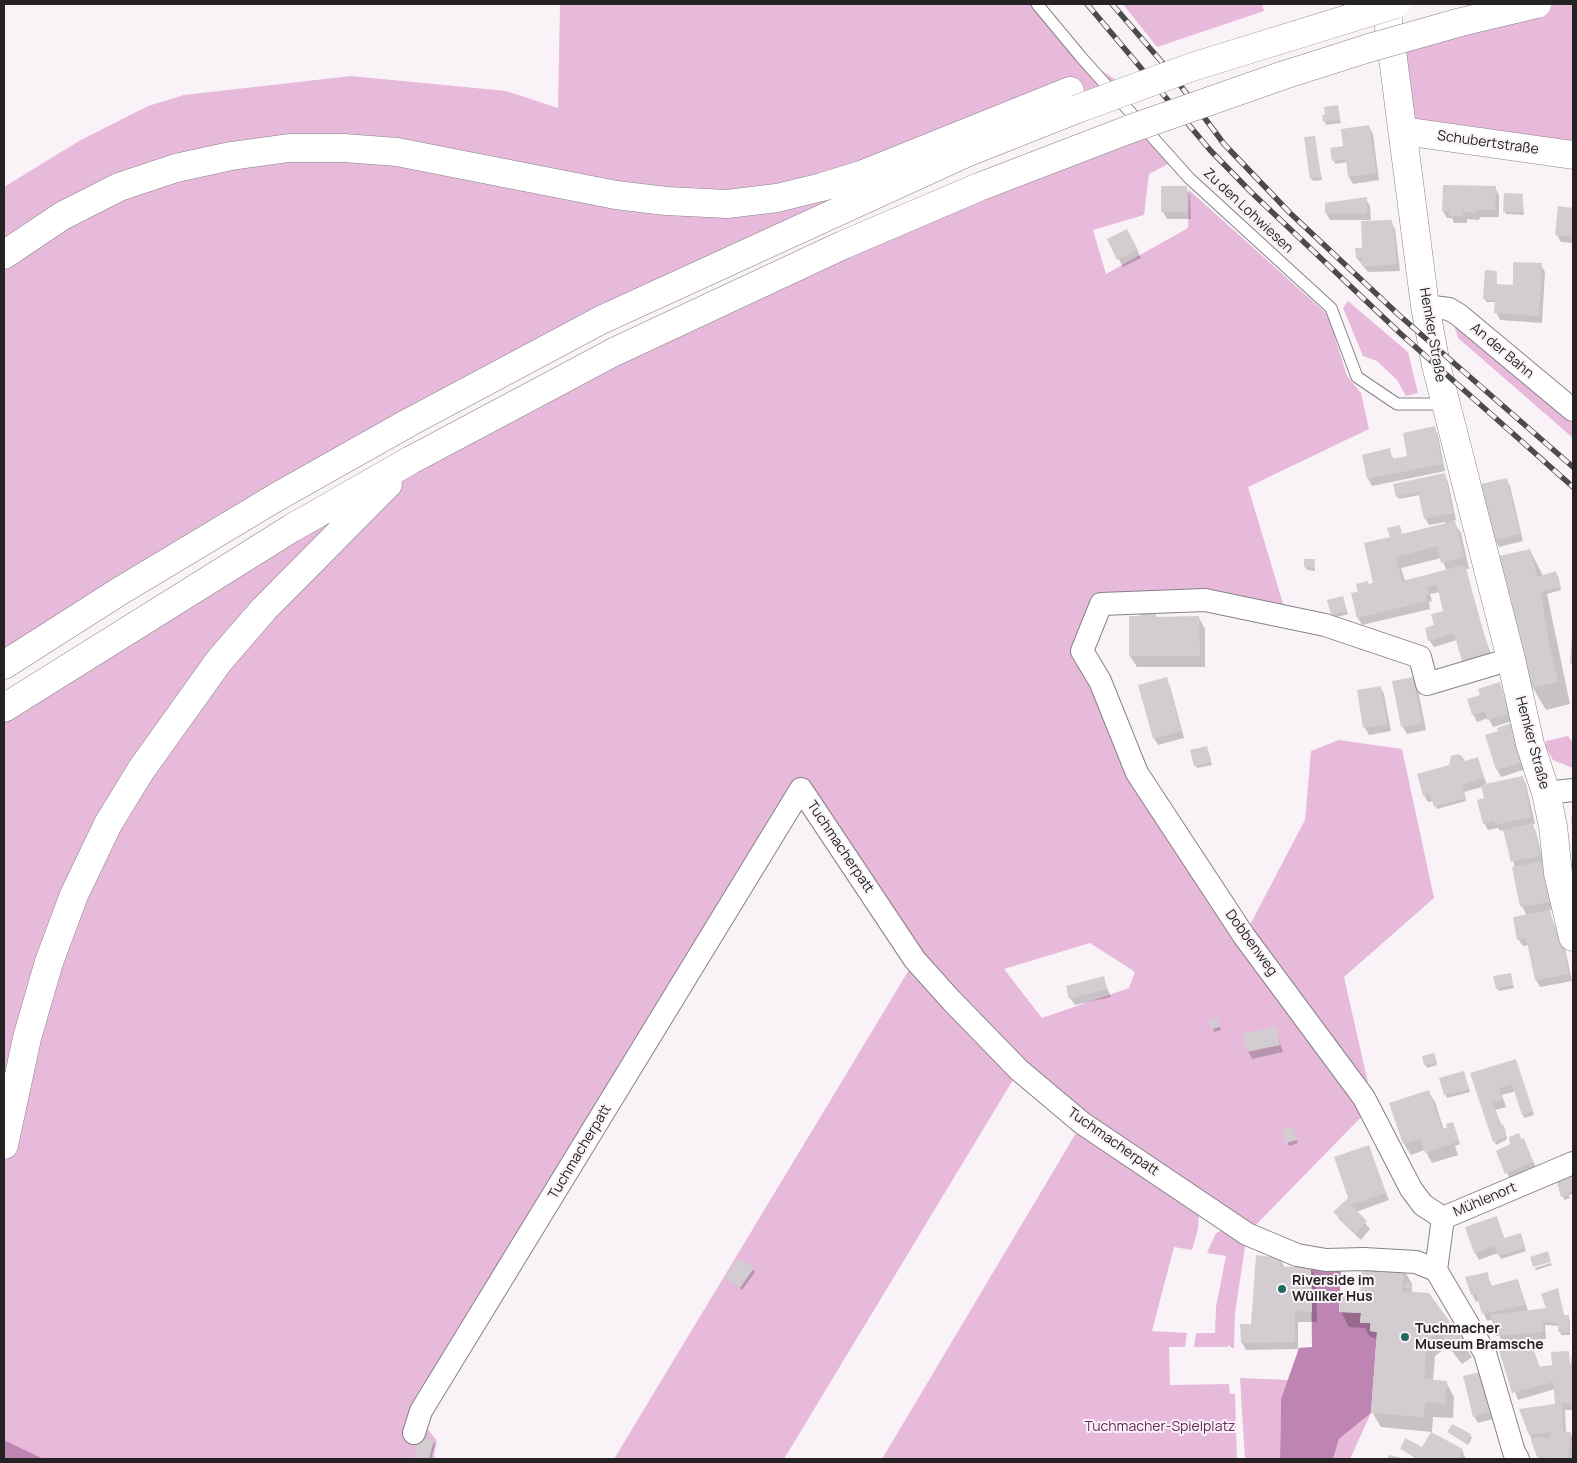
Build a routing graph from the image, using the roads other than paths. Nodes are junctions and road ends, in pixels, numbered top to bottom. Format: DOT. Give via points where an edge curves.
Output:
graph roads {
  1 [pos="1037,4"];
  2 [pos="1386,4"];
  3 [pos="1396,4"];
  4 [pos="1537,4"];
  5 [pos="1073,100"];
  6 [pos="1403,131"];
  7 [pos="1573,155"];
  8 [pos="4,255"];
  9 [pos="1425,306"];
  10 [pos="1446,404"];
  11 [pos="1573,410"];
  12 [pos="411,460"];
  13 [pos="1511,659"];
  14 [pos="4,665"];
  15 [pos="4,708"];
  16 [pos="1573,790"];
  17 [pos="1546,793"];
  18 [pos="1554,826"];
  19 [pos="1573,871"];
  20 [pos="1573,937"];
  21 [pos="4,1145"];
  22 [pos="1573,1163"];
  23 [pos="1443,1218"];
  24 [pos="1436,1270"];
  25 [pos="414,1433"];
  26 [pos="1518,1459"];
  1 -- 10 [label="lane, Zu den Lohwiesen" via="1189,178 1331,308 1358,377 1397,404"];
  2 -- 6 [label="main road, Hemker Straße"];
  3 -- 5 [label="main road, bridge" via="1276,40 1131,90"];
  4 -- 12 [label="main road, bridge" via="1360,51 1130,129 979,187 614,352"];
  5 -- 8 [label="main road" via="846,180 777,198 727,204 616,195 397,152 289,148 231,156 176,168 119,187 62,216"];
  5 -- 14 [label="main road" via="956,158 601,320 275,498"];
  6 -- 7 [label="main road, Schubertstraße"];
  6 -- 9 [label="main road, Hemker Straße"];
  9 -- 10 [label="main road, Hemker Straße"];
  9 -- 11 [label="street, An der Bahn" via="1449,309 1459,315"];
  10 -- 13 [label="main road, Hemker Straße"];
  12 -- 15 [label="main road" via="275,538"];
  12 -- 21 [label="main road" via="264,609 219,661 152,753 108,824 74,895 49,962 27,1038"];
  13 -- 17 [label="main road, Hemker Straße" via="1530,744"];
  13 -- 23 [label="street, Dobbenweg" via="1427,684 1420,657 1325,625 1205,600 1101,604 1082,651 1100,681 1137,773 1244,936 1364,1098 1411,1189 1423,1205"];
  16 -- 17 [label="street"];
  17 -- 18 [label="main road, Hemker Straße"];
  18 -- 19 [label="main road, Hemker Straße" via="1566,846"];
  18 -- 20 [label="main road, Hemker Straße" via="1556,864"];
  22 -- 23 [label="street, Mühlenort"];
  23 -- 24 [label="street, Mühlenort"];
  24 -- 25 [label="street, Tuchmacherpatt" via="1416,1262 1326,1260 1297,1255 1247,1234 1082,1123 1019,1070 915,960 801,789 421,1411"];
  24 -- 26 [label="street" via="1485,1353"];
}
